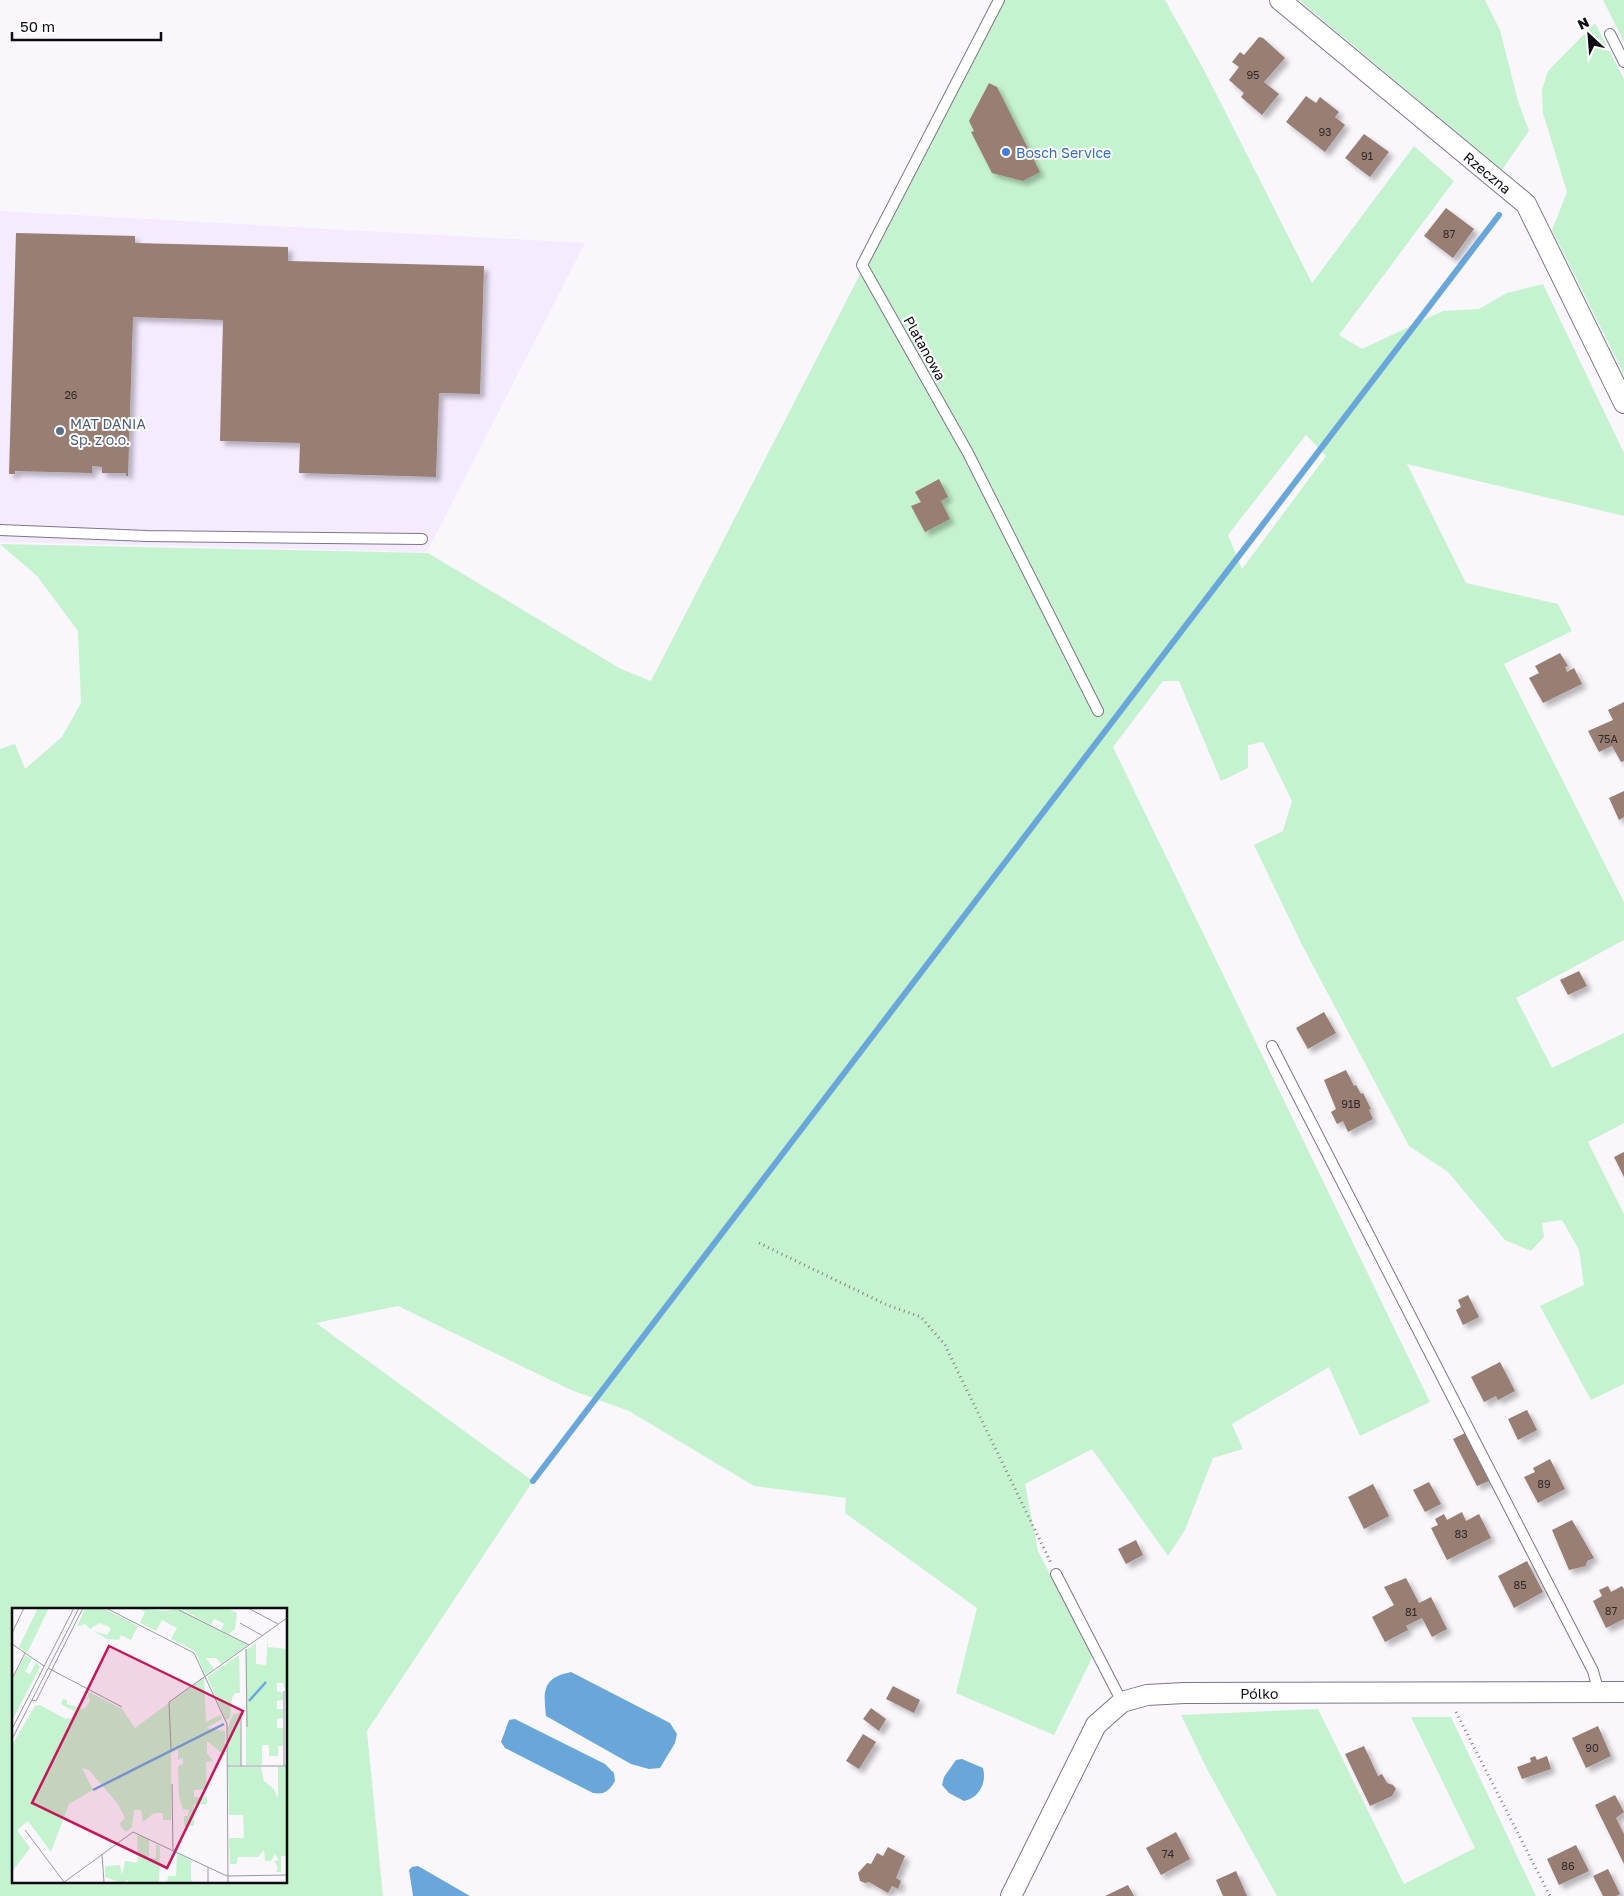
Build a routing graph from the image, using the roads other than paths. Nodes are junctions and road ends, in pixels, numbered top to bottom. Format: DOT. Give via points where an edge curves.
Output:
graph roads {
  1 [pos="999,0"];
  2 [pos="1280,0"];
  3 [pos="1610,34"];
  4 [pos="1624,62"];
  5 [pos="1624,403"];
  6 [pos="0,530"];
  7 [pos="422,539"];
  8 [pos="1098,711"];
  9 [pos="1272,1046"];
  10 [pos="1056,1574"];
  11 [pos="1599,1692"];
  12 [pos="1624,1692"];
  13 [pos="1122,1702"];
  14 [pos="1011,1896"];
  1 -- 8 [label="lane, Platanowa" via="862,265 968,453"];
  2 -- 5 [label="street, Rzeczna" via="1526,204"];
  3 -- 4 [label="lane"];
  6 -- 7 [label="lane" via="147,536"];
  9 -- 11 [label="lane" via="1527,1540 1593,1671"];
  10 -- 13 [label="lane"];
  11 -- 12 [label="street, Pólko"];
  11 -- 13 [label="street, Pólko" via="1184,1692 1147,1695"];
  13 -- 14 [label="street, Pólko" via="1101,1719 1087,1740"];
}
